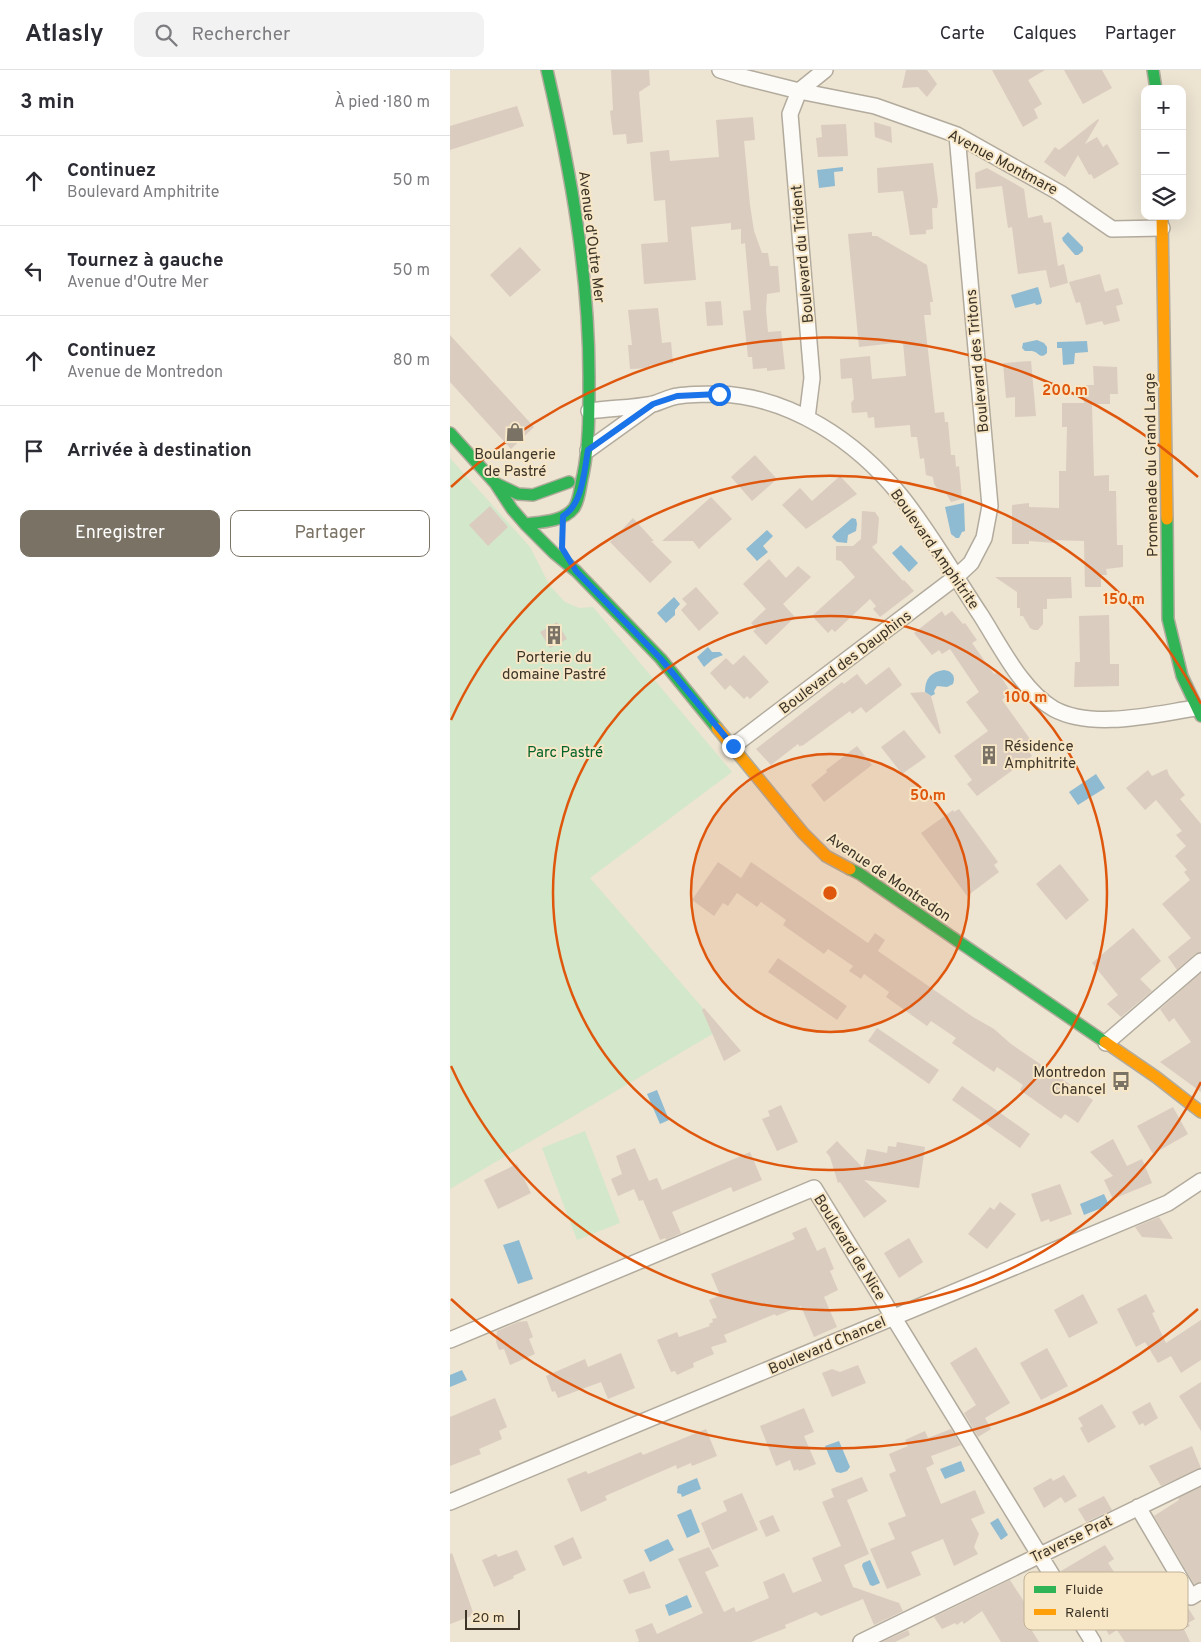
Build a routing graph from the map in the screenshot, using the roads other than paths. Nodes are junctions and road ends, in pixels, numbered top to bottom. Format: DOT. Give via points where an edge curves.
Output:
graph roads {
  1 [pos="547,70"];
  2 [pos="720,70"];
  3 [pos="825,70"];
  4 [pos="1153,70"];
  5 [pos="1155,85"];
  6 [pos="798,91"];
  7 [pos="957,135"];
  8 [pos="1162,222"];
  9 [pos="653,404"];
  10 [pos="589,411"];
  11 [pos="808,418"];
  12 [pos="450,433"];
  13 [pos="576,440"];
  14 [pos="588,450"];
  15 [pos="571,470"];
  16 [pos="569,482"];
  17 [pos="495,483"];
  18 [pos="563,516"];
  19 [pos="525,524"];
  20 [pos="561,533"];
  21 [pos="562,548"];
  22 [pos="576,571"];
  23 [pos="956,577"];
  24 [pos="1199,712"];
  25 [pos="733,746"];
  26 [pos="1201,960"];
  27 [pos="1106,1043"];
  28 [pos="1201,1112"];
  29 [pos="1201,1181"];
  30 [pos="894,1318"];
  31 [pos="450,1340"];
  32 [pos="1201,1478"];
  33 [pos="450,1502"];
  34 [pos="1138,1507"];
  35 [pos="1039,1554"];
  36 [pos="1050,1572"];
  37 [pos="1176,1572"];
  38 [pos="1201,1591"];
  39 [pos="1188,1592"];
  40 [pos="1086,1630"];
  41 [pos="861,1642"];
  42 [pos="1093,1642"];
  1 -- 10 [label="street, Avenue d'Outre Mer" via="578,222 589,330"];
  2 -- 6 [label="street, Avenue Montmare"];
  3 -- 6 [label="street"];
  4 -- 5 [label="street"];
  6 -- 7 [label="street, Avenue Montmare" via="875,106"];
  6 -- 11 [label="street, Boulevard du Trident" via="790,114 812,378"];
  7 -- 8 [label="street, Avenue Montmare" via="1060,193 1112,229"];
  7 -- 23 [label="street, Boulevard des Tritons" via="990,506 984,538 971,563"];
  8 -- 24 [label="street, Promenade du Grand Large" via="1168,619 1182,676"];
  9 -- 10 [label="street, Boulevard Amphitrite"];
  9 -- 11 [label="street, Boulevard Amphitrite" via="677,396 735,395 759,399"];
  9 -- 14 [label="street, Boulevard Amphitrite"];
  10 -- 13 [label="street, Avenue d'Outre Mer"];
  10 -- 14 [label="street, Avenue d'Outre Mer"];
  11 -- 23 [label="street, Boulevard Amphitrite" via="869,462 899,494"];
  12 -- 17 [label="street, Avenue de Montredon"];
  14 -- 18 [label="street, Avenue d'Outre Mer" via="577,500 572,511"];
  15 -- 16 [label="street"];
  16 -- 17 [label="street" via="533,495 518,494"];
  16 -- 18 [label="street"];
  17 -- 19 [label="street, Avenue de Montredon"];
  18 -- 19 [label="street"];
  18 -- 20 [label="street"];
  19 -- 22 [label="street, Avenue de Montredon"];
  21 -- 22 [label="street"];
  22 -- 25 [label="street, Avenue de Montredon" via="661,659"];
  23 -- 24 [label="street, Boulevard Amphitrite" via="1024,683 1055,709 1103,720"];
  23 -- 25 [label="street, Boulevard des Dauphins"];
  25 -- 27 [label="street, Avenue de Montredon" via="802,833 826,856 860,874"];
  26 -- 27 [label="street"];
  27 -- 28 [label="street, Avenue de Montredon" via="1156,1076"];
  29 -- 30 [label="street, Boulevard Chancel" via="1168,1203"];
  30 -- 31 [label="street, Boulevard de Nice" via="814,1188"];
  30 -- 33 [label="street, Boulevard Chancel"];
  30 -- 35 [label="street, Boulevard de Nice"];
  32 -- 34 [label="street, Traverse Prat"];
  34 -- 35 [label="street, Traverse Prat"];
  34 -- 37 [label="street"];
  35 -- 36 [label="street, Boulevard de Nice"];
  35 -- 41 [label="street, Traverse Prat"];
  38 -- 39 [label="street" via="1191,1597"];
  40 -- 42 [label="street, Boulevard de Nice"];
}
